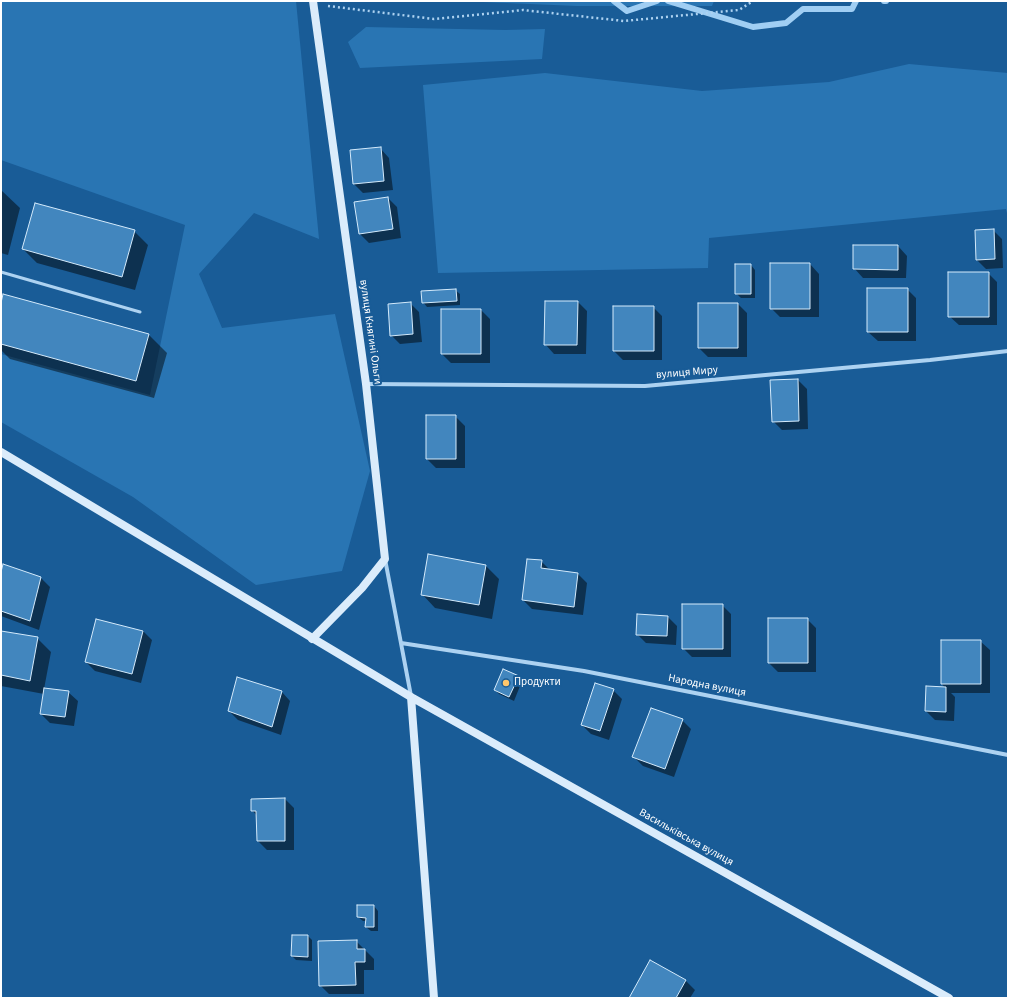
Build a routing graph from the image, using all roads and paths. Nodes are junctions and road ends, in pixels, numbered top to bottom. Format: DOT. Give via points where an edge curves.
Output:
graph roads {
  1 [pos="753,1"];
  2 [pos="314,3"];
  3 [pos="1,272"];
  4 [pos="140,312"];
  5 [pos="1008,351"];
  6 [pos="366,384"];
  7 [pos="1,452"];
  8 [pos="385,559"];
  9 [pos="312,639"];
  10 [pos="401,643"];
  11 [pos="411,697"];
  12 [pos="1008,755"];
  13 [pos="434,998"];
  14 [pos="949,998"];
  1 -- 2 [label="path" via="739,10 624,21 522,10 434,19"];
  2 -- 6 [label="street, вулиця Княгині Ольги"];
  3 -- 4 [label="lane"];
  5 -- 6 [label="street, вулиця Миру" via="645,386"];
  6 -- 8 [label="street, вулиця Княгині Ольги"];
  7 -- 9 [label="street, Васильківська вулиця"];
  8 -- 9 [label="street" via="362,588"];
  8 -- 10 [label="street"];
  9 -- 11 [label="street, Васильківська вулиця"];
  10 -- 11 [label="street"];
  10 -- 12 [label="street, Народна вулиця" via="584,671"];
  11 -- 13 [label="street"];
  11 -- 14 [label="street, Васильківська вулиця"];
}
